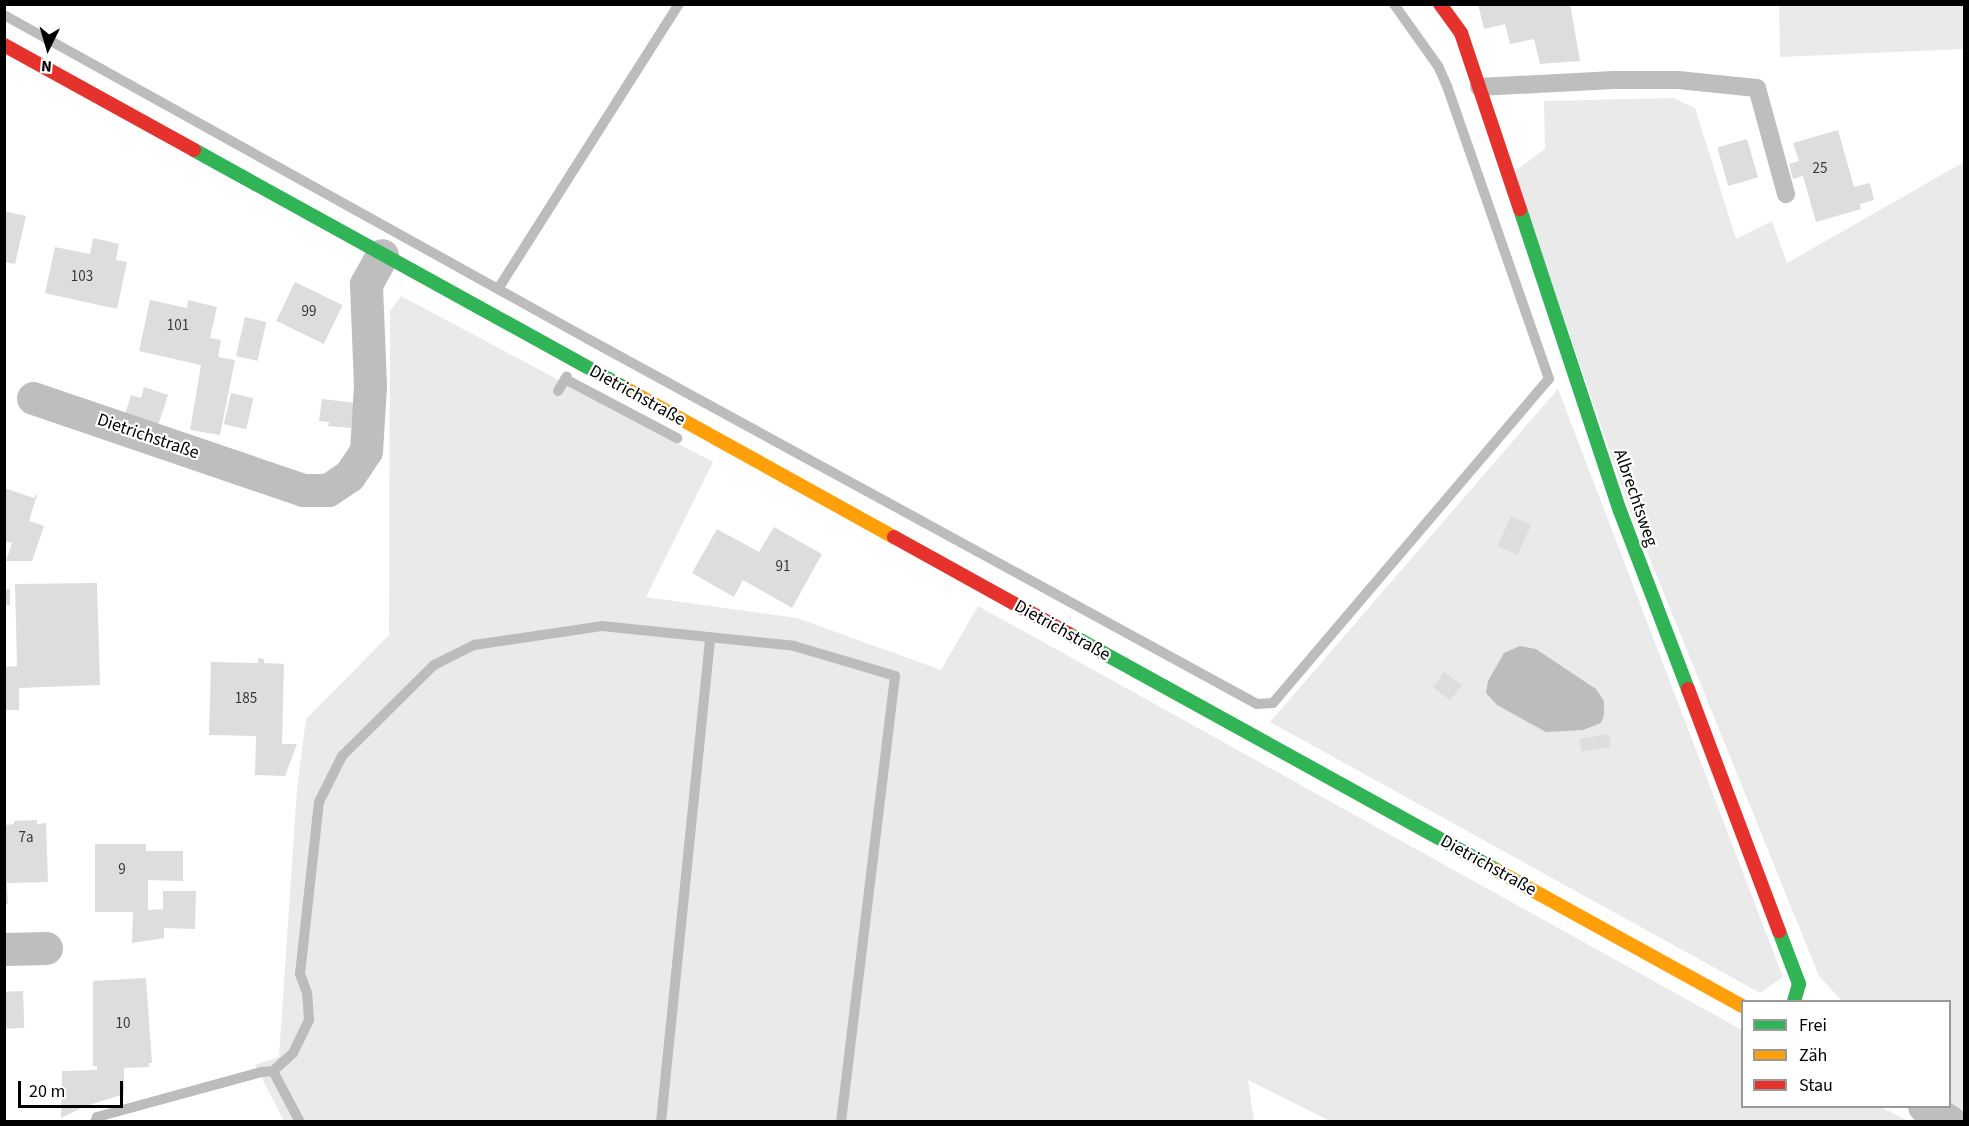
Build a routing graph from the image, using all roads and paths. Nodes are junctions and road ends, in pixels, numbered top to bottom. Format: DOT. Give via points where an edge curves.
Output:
graph roads {
  1 [pos="1440,4"];
  2 [pos="4,45"];
  3 [pos="1479,87"];
  4 [pos="1786,194"];
  5 [pos="382,255"];
  6 [pos="33,398"];
  7 [pos="46,948"];
  8 [pos="4,949"];
  9 [pos="1795,1000"];
  10 [pos="1741,1005"];
  11 [pos="1926,1108"];
  12 [pos="1951,1122"];
  1 -- 3 [label="street, Albrechtsweg" via="1461,33"];
  2 -- 5 [label="street, Dietrichstraße"];
  3 -- 4 [label="lane" via="1678,80 1757,88"];
  3 -- 9 [label="street, Albrechtsweg" via="1620,511 1799,984"];
  5 -- 6 [label="street, Dietrichstraße" via="366,284 370,385 366,451 349,477 328,490 303,490"];
  5 -- 10 [label="street, Dietrichstraße"];
  7 -- 8 [label="street"];
  11 -- 12 [label="street"];
}
